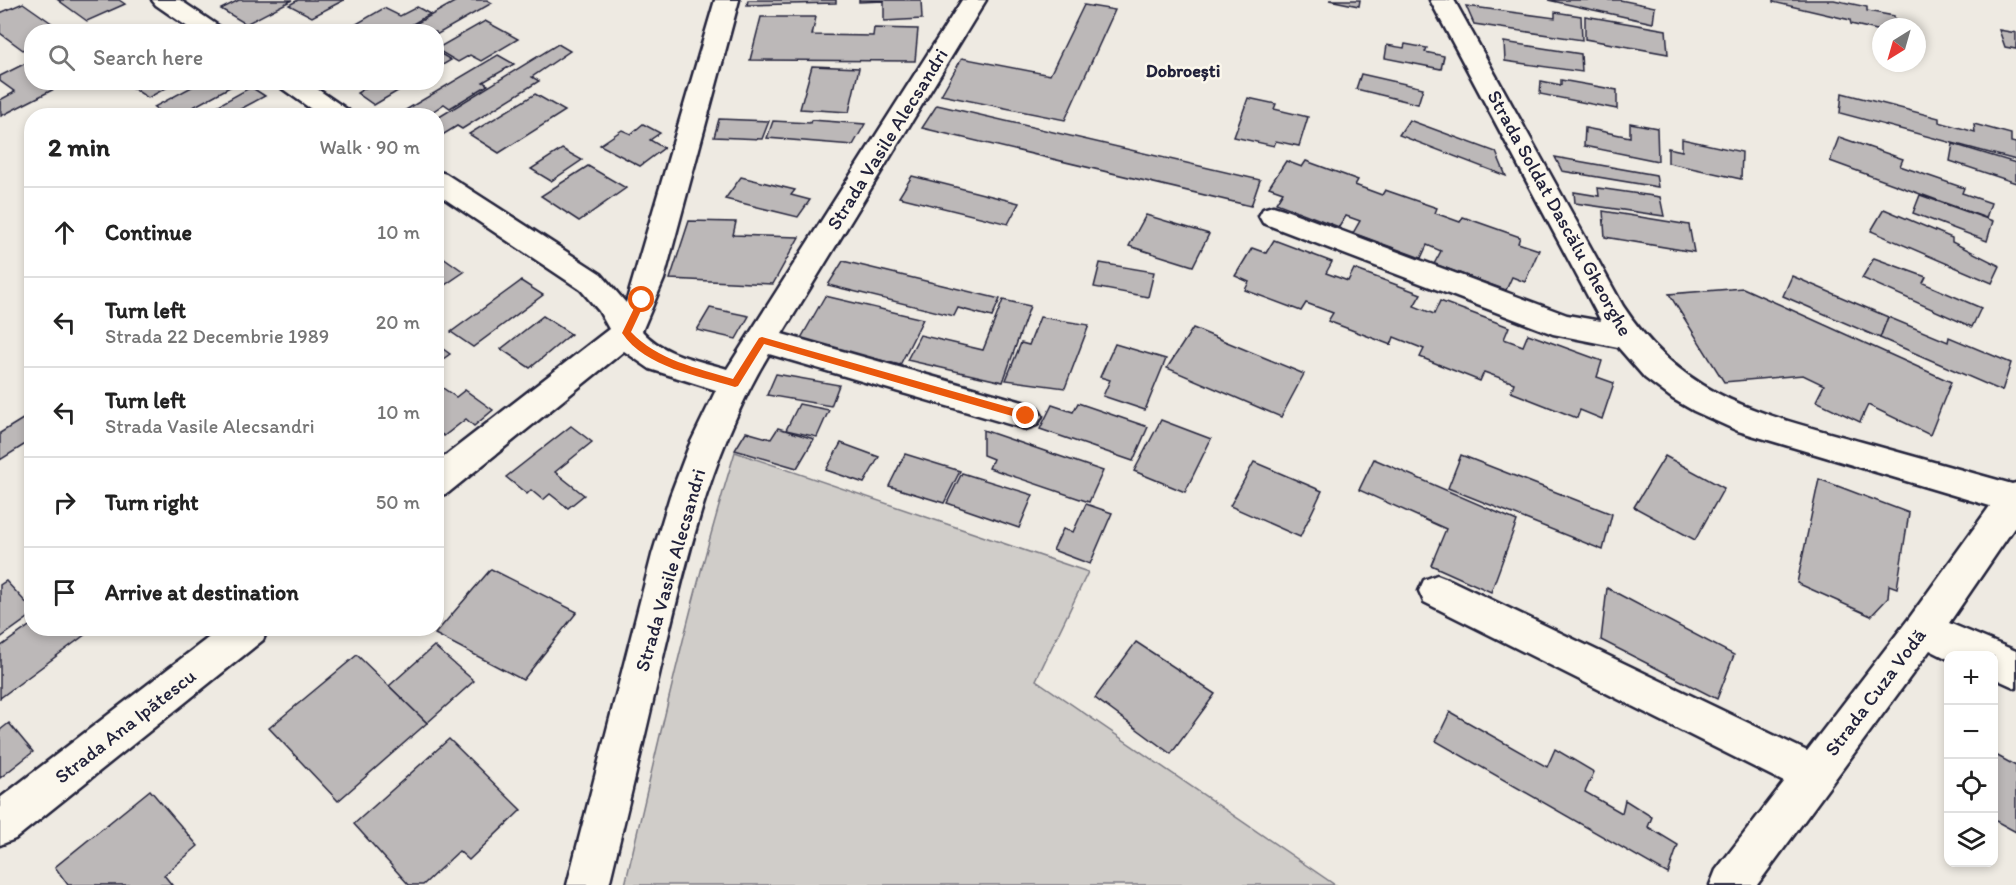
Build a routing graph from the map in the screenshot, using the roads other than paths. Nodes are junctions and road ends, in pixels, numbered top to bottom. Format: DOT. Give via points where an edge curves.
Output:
graph roads {
  1 [pos="164,0"];
  2 [pos="727,0"];
  3 [pos="974,0"];
  4 [pos="1442,0"];
  5 [pos="200,24"];
  6 [pos="301,90"];
  7 [pos="327,108"];
  8 [pos="444,185"];
  9 [pos="1273,216"];
  10 [pos="626,333"];
  11 [pos="1627,337"];
  12 [pos="762,340"];
  13 [pos="735,383"];
  14 [pos="1026,416"];
  15 [pos="444,477"];
  16 [pos="2015,498"];
  17 [pos="1437,591"];
  18 [pos="1923,629"];
  19 [pos="240,636"];
  20 [pos="1972,651"];
  21 [pos="1998,662"];
  22 [pos="2016,670"];
  23 [pos="1813,775"];
  24 [pos="0,824"];
  25 [pos="588,885"];
  26 [pos="1731,885"];
  1 -- 5 [label="street"];
  2 -- 10 [label="street" via="649,279"];
  3 -- 12 [label="street, Strada Vasile Alecsandri"];
  4 -- 11 [label="street, Strada Soldat Dascălu Gheorghe"];
  6 -- 7 [label="street"];
  8 -- 10 [label="street" via="591,282 616,312"];
  9 -- 11 [label="street" via="1564,326"];
  10 -- 13 [label="street" via="655,357"];
  10 -- 15 [label="street"];
  11 -- 16 [label="street, Strada Soldat Dascălu Gheorghe" via="1665,377 1694,396 1749,422"];
  12 -- 13 [label="street, Strada Vasile Alecsandri"];
  12 -- 14 [label="street"];
  13 -- 25 [label="street, Strada Vasile Alecsandri" via="687,496"];
  16 -- 18 [label="street, Strada Cuza Vodă"];
  17 -- 23 [label="street"];
  18 -- 20 [label="street"];
  18 -- 23 [label="street, Strada Cuza Vodă"];
  19 -- 24 [label="street, Strada Ana Ipătescu"];
  21 -- 22 [label="street"];
  23 -- 26 [label="street, Strada Cuza Vodă"];
}
